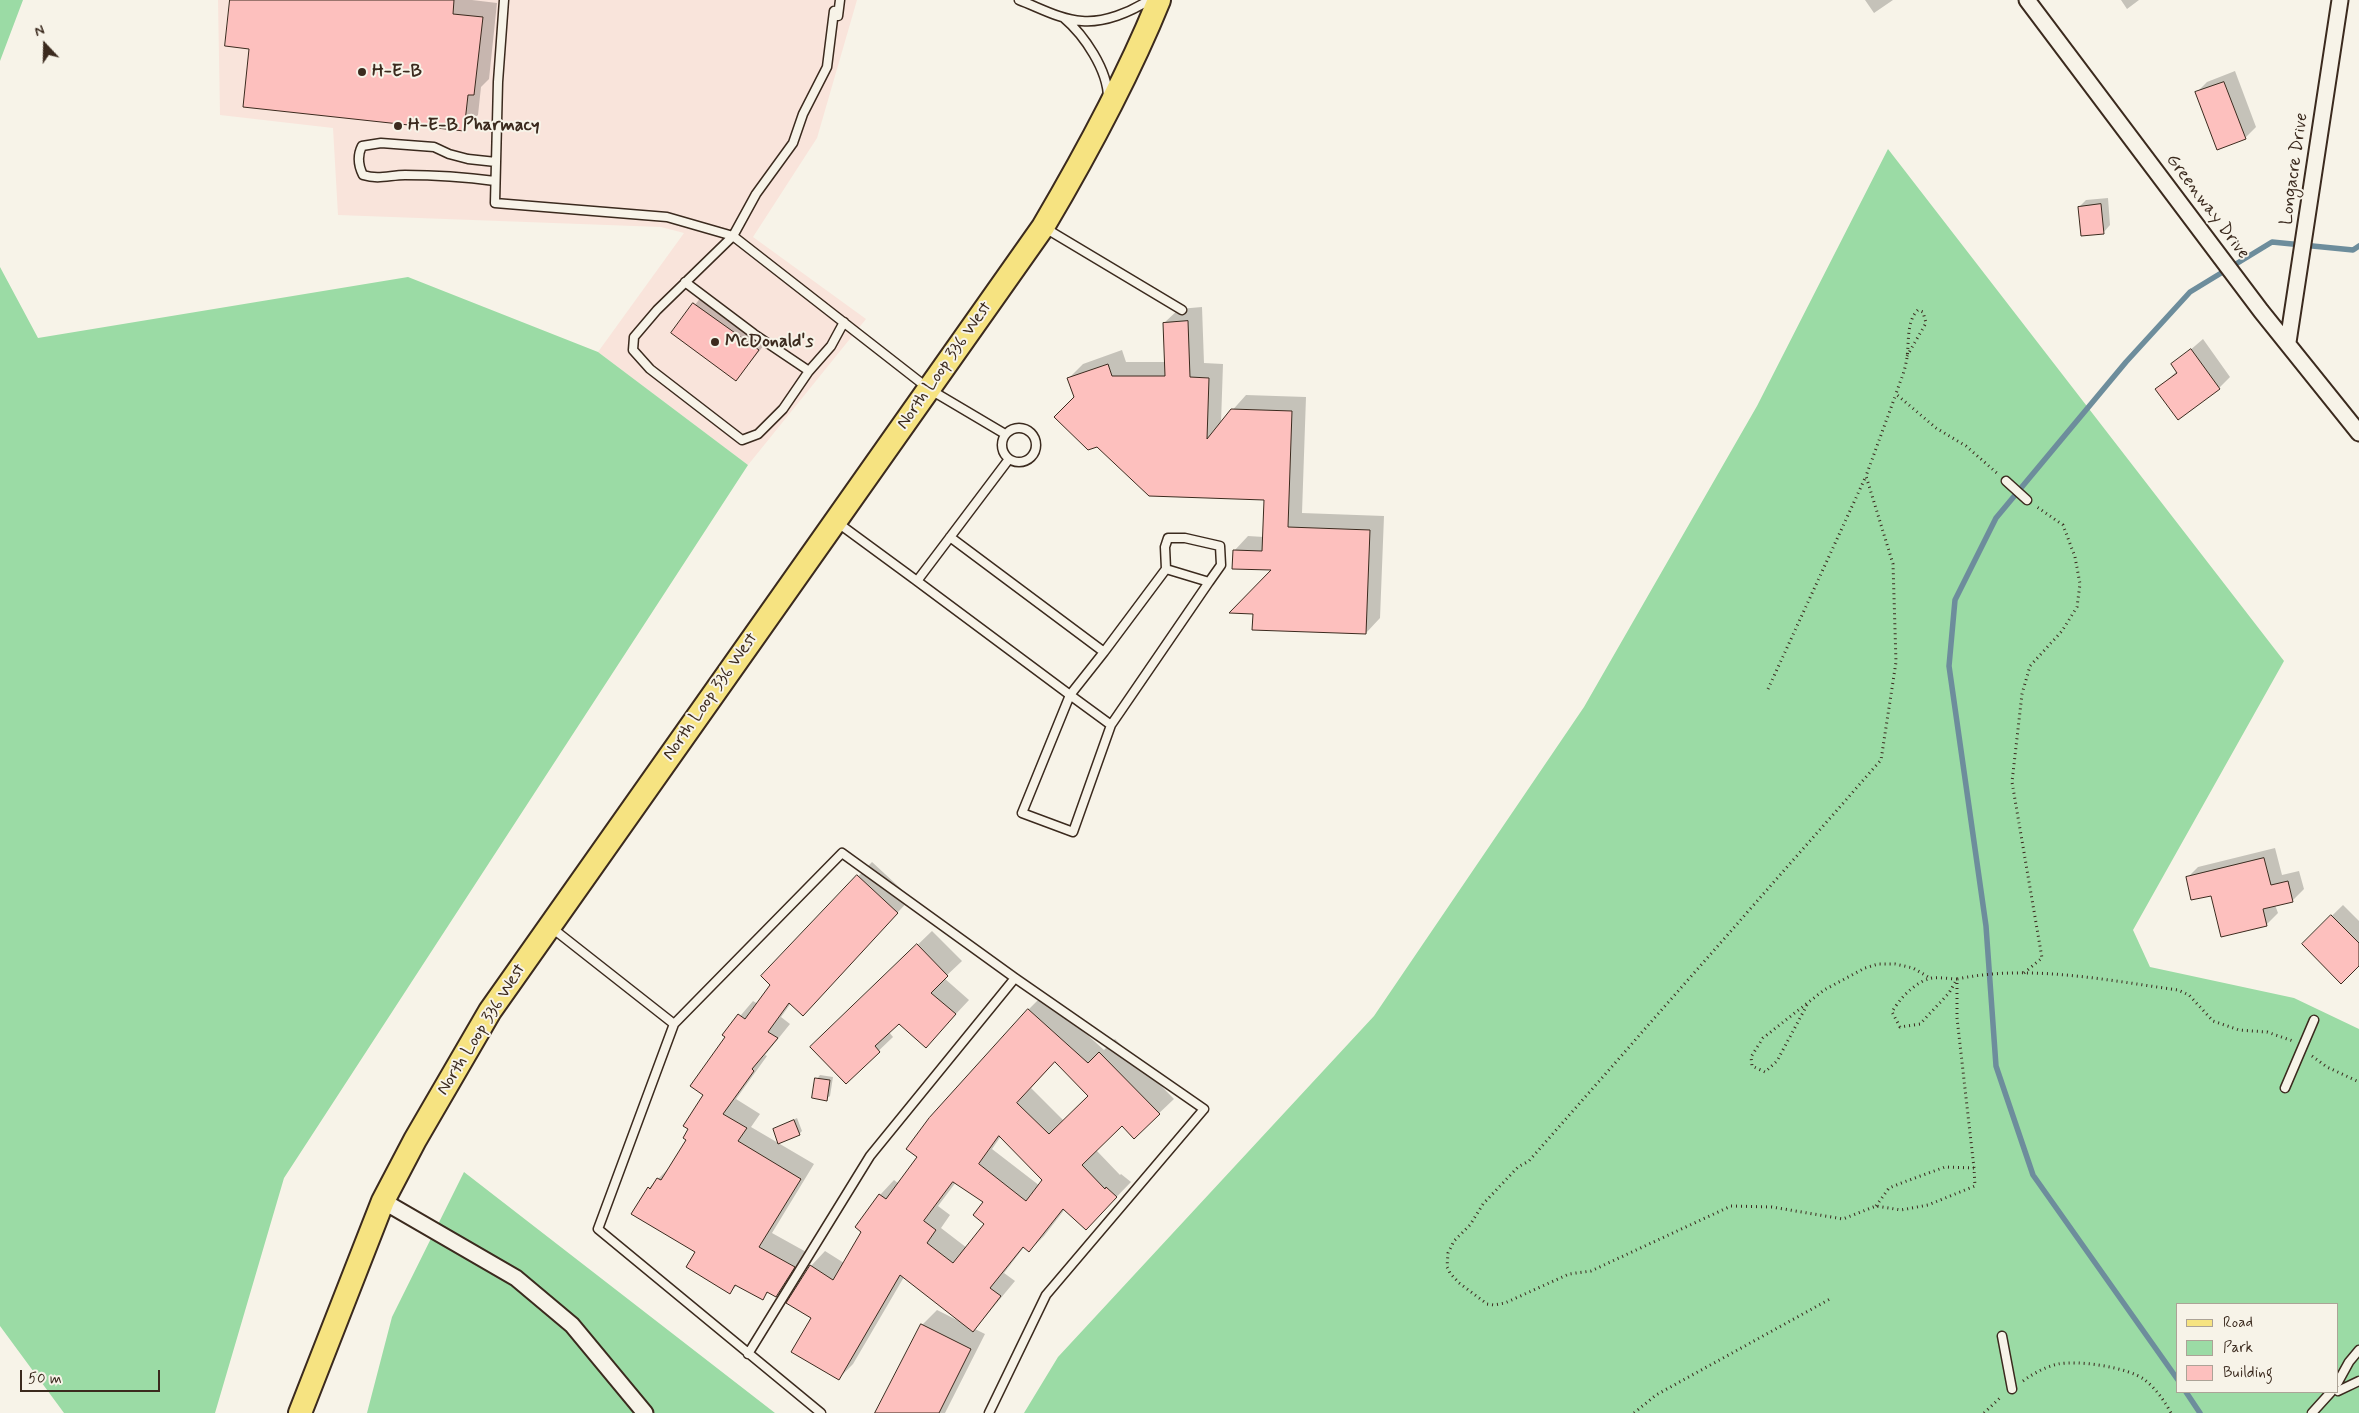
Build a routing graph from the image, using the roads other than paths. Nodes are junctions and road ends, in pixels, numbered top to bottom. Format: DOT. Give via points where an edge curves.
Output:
graph roads {
  1 [pos="504,0"];
  2 [pos="840,0"];
  3 [pos="1019,0"];
  4 [pos="1148,0"];
  5 [pos="1160,0"];
  6 [pos="2027,0"];
  7 [pos="2340,0"];
  8 [pos="1060,15"];
  9 [pos="1108,112"];
  10 [pos="496,162"];
  11 [pos="495,181"];
  12 [pos="1043,227"];
  13 [pos="733,236"];
  14 [pos="685,282"];
  15 [pos="1182,310"];
  16 [pos="844,322"];
  17 [pos="2288,342"];
  18 [pos="809,371"];
  19 [pos="929,389"];
  20 [pos="2359,433"];
  21 [pos="1005,434"];
  22 [pos="1009,459"];
  23 [pos="2006,481"];
  24 [pos="2027,500"];
  25 [pos="836,522"];
  26 [pos="950,537"];
  27 [pos="1166,570"];
  28 [pos="917,581"];
  29 [pos="1209,582"];
  30 [pos="1104,652"];
  31 [pos="1070,695"];
  32 [pos="1111,725"];
  33 [pos="548,926"];
  34 [pos="1014,978"];
  35 [pos="2314,1020"];
  36 [pos="674,1024"];
  37 [pos="2285,1088"];
  38 [pos="383,1201"];
  39 [pos="2002,1336"];
  40 [pos="2359,1350"];
  41 [pos="748,1354"];
  42 [pos="2339,1380"];
  43 [pos="2359,1381"];
  44 [pos="2012,1389"];
  45 [pos="2339,1391"];
  46 [pos="2330,1393"];
  47 [pos="2336,1393"];
  48 [pos="2325,1400"];
  49 [pos="300,1413"];
  50 [pos="645,1413"];
  51 [pos="821,1413"];
  52 [pos="989,1413"];
  53 [pos="2312,1413"];
  1 -- 10 [label="lane"];
  2 -- 13 [label="lane" via="838,16 834,11 827,66 803,114 793,144 756,194"];
  3 -- 8 [label="lane"];
  4 -- 8 [label="lane" via="1111,18 1082,21"];
  5 -- 9 [label="main road, North Loop 336 West"];
  6 -- 17 [label="street, Greenway Drive" via="2261,311"];
  7 -- 17 [label="street, Longacre Drive"];
  8 -- 9 [label="lane" via="1077,29 1095,56 1108,92"];
  9 -- 12 [label="main road, North Loop 336 West"];
  10 -- 11 [label="lane"];
  10 -- 11 [label="lane" via="468,159 434,147 381,143 362,146 359,154 363,175 376,179 400,175 453,175"];
  11 -- 13 [label="lane" via="494,203 667,217"];
  12 -- 15 [label="lane"];
  12 -- 19 [label="main road, North Loop 336 West"];
  13 -- 14 [label="lane"];
  13 -- 16 [label="lane"];
  14 -- 18 [label="lane"];
  14 -- 18 [label="lane" via="634,337 633,350 650,369 742,440 758,434 783,409"];
  16 -- 18 [label="lane" via="831,346"];
  16 -- 19 [label="lane"];
  17 -- 20 [label="street, Greenway Drive"];
  19 -- 21 [label="lane"];
  19 -- 25 [label="main road, North Loop 336 West"];
  21 -- 22 [label="lane" via="1002,447"];
  21 -- 22 [label="lane" via="1017,427 1030,430 1037,442 1034,455 1022,462"];
  22 -- 26 [label="lane"];
  23 -- 24 [label="lane"];
  25 -- 28 [label="lane"];
  25 -- 33 [label="main road, North Loop 336 West"];
  26 -- 28 [label="lane"];
  26 -- 30 [label="lane"];
  27 -- 29 [label="lane"];
  27 -- 29 [label="lane" via="1168,538 1220,546 1221,565"];
  27 -- 30 [label="lane"];
  28 -- 31 [label="lane"];
  29 -- 32 [label="lane"];
  30 -- 31 [label="lane"];
  31 -- 32 [label="lane"];
  31 -- 32 [label="lane" via="1022,813 1073,832"];
  33 -- 36 [label="lane"];
  33 -- 38 [label="main road, North Loop 336 West" via="490,1011"];
  34 -- 36 [label="lane" via="842,853"];
  34 -- 41 [label="lane" via="870,1156"];
  34 -- 52 [label="lane" via="1204,1109 1046,1295"];
  35 -- 37 [label="lane"];
  36 -- 41 [label="lane" via="598,1229"];
  38 -- 49 [label="main road, North Loop 336 West"];
  38 -- 50 [label="street" via="516,1278 572,1324"];
  39 -- 44 [label="lane"];
  40 -- 42 [label="lane"];
  41 -- 51 [label="lane"];
  43 -- 45 [label="lane"];
  46 -- 48 [label="lane"];
  47 -- 48 [label="lane"];
  48 -- 53 [label="lane"];
}
